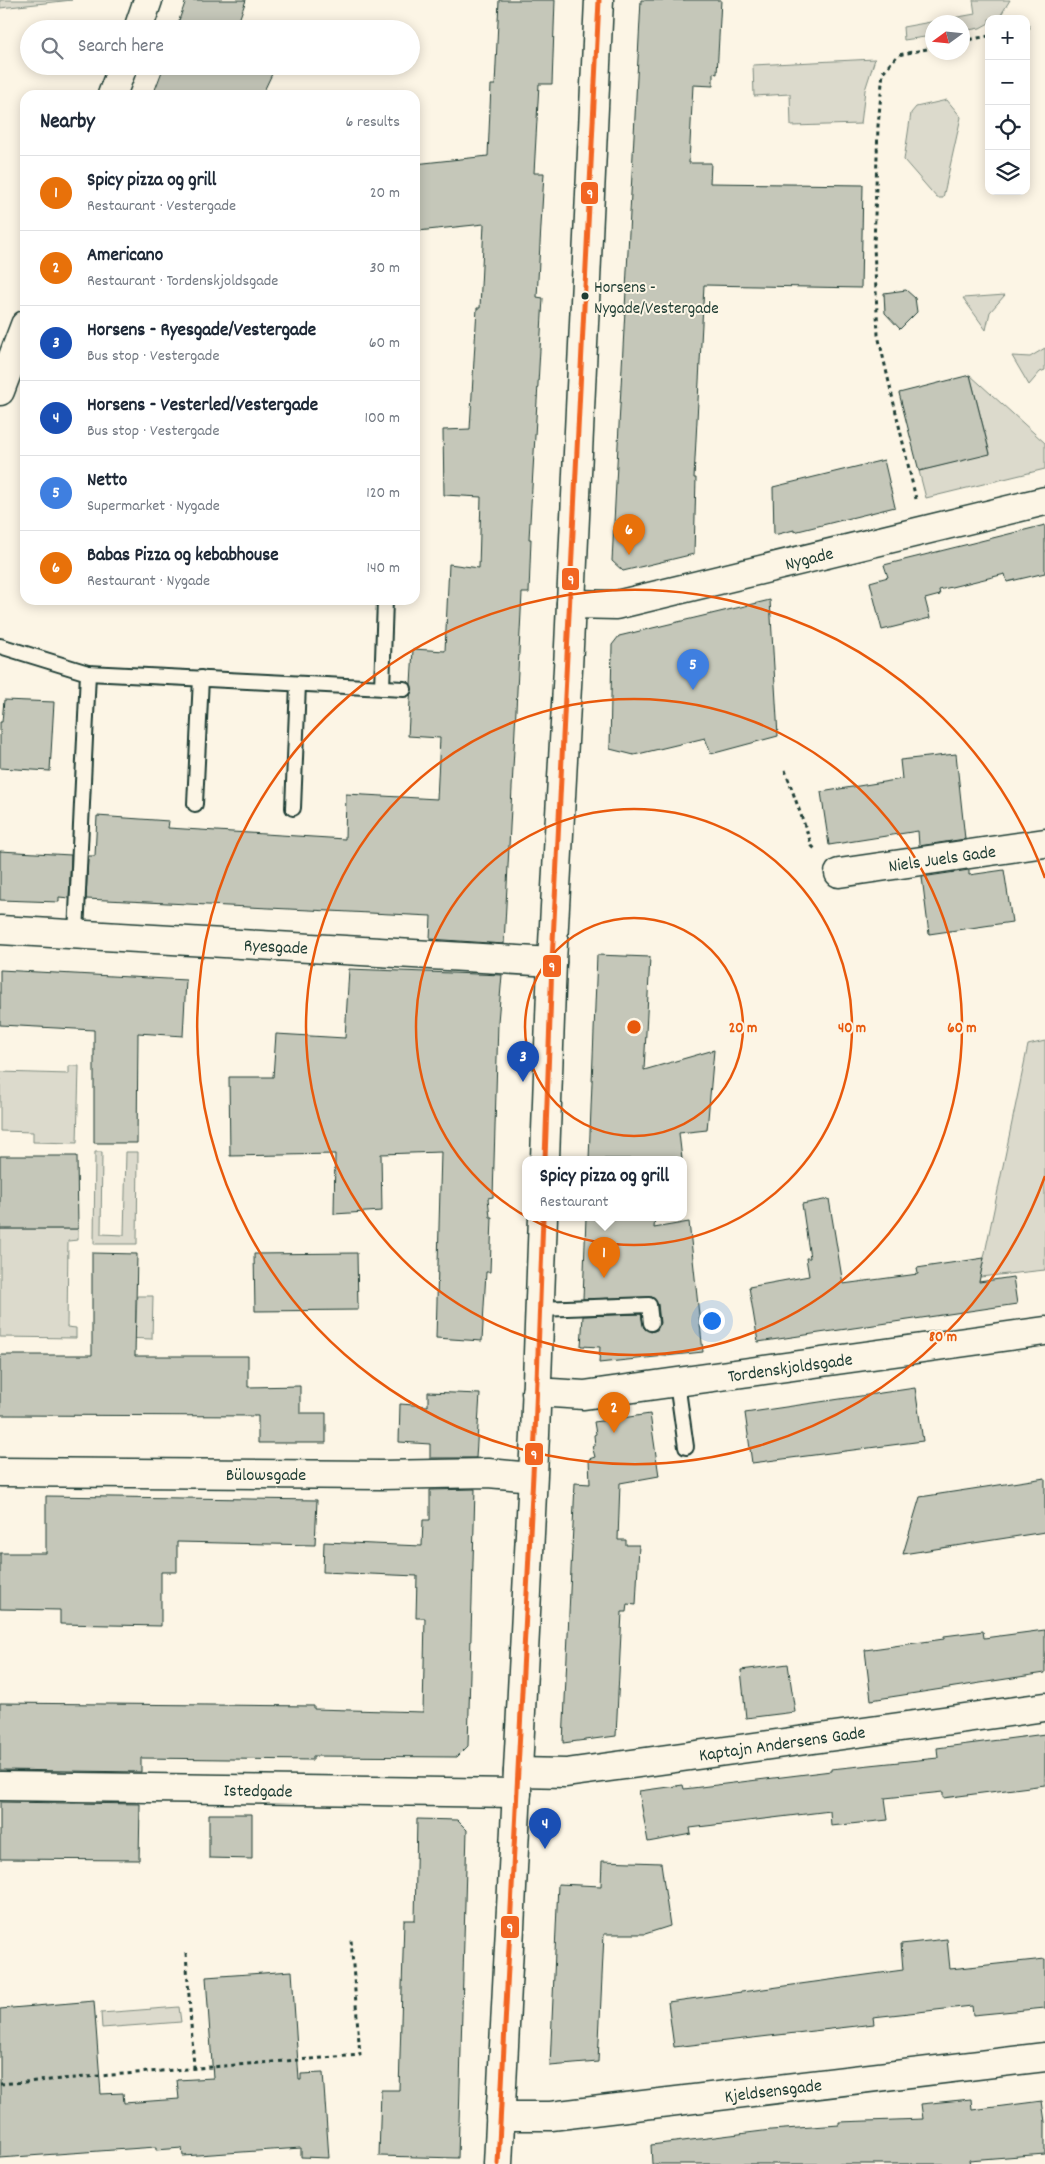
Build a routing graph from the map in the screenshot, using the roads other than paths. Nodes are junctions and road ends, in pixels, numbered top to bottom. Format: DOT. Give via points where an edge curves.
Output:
graph roads {
  1 [pos="148,0"];
  2 [pos="599,0"];
  3 [pos="141,20"];
  4 [pos="120,75"];
  5 [pos="114,90"];
  6 [pos="20,338"];
  7 [pos="0,390"];
  8 [pos="1045,501"];
  9 [pos="571,604"];
  10 [pos="385,605"];
  11 [pos="0,646"];
  12 [pos="88,674"];
  13 [pos="201,678"];
  14 [pos="298,684"];
  15 [pos="382,688"];
  16 [pos="404,689"];
  17 [pos="195,804"];
  18 [pos="293,808"];
  19 [pos="1045,843"];
  20 [pos="839,873"];
  21 [pos="0,930"];
  22 [pos="76,934"];
  23 [pos="552,962"];
  24 [pos="545,1156"];
  25 [pos="543,1221"];
  26 [pos="539,1309"];
  27 [pos="651,1323"];
  28 [pos="1045,1331"];
  29 [pos="677,1383"];
  30 [pos="536,1392"];
  31 [pos="686,1447"];
  32 [pos="0,1472"];
  33 [pos="532,1477"];
  34 [pos="1045,1707"];
  35 [pos="517,1783"];
  36 [pos="0,1786"];
  37 [pos="1045,2058"];
  38 [pos="500,2116"];
  39 [pos="498,2164"];
  1 -- 3 [label="street"];
  2 -- 9 [label="street"];
  4 -- 5 [label="street"];
  6 -- 7 [label="street"];
  8 -- 9 [label="street, Nygade" via="616,605"];
  9 -- 23 [label="street"];
  10 -- 15 [label="lane"];
  11 -- 12 [label="lane"];
  12 -- 13 [label="lane"];
  12 -- 22 [label="lane"];
  13 -- 14 [label="lane"];
  13 -- 17 [label="lane"];
  14 -- 15 [label="lane"];
  14 -- 18 [label="lane"];
  15 -- 16 [label="lane"];
  19 -- 20 [label="street, Niels Juels Gade"];
  21 -- 22 [label="street, Ryesgade"];
  22 -- 23 [label="street, Ryesgade"];
  23 -- 24 [label="street"];
  25 -- 26 [label="street"];
  26 -- 27 [label="lane" via="649,1305"];
  26 -- 30 [label="street"];
  28 -- 29 [label="street, Tordenskjoldsgade"];
  29 -- 30 [label="street, Tordenskjoldsgade" via="584,1396"];
  29 -- 31 [label="lane"];
  30 -- 33 [label="street"];
  32 -- 33 [label="street, Bülowsgade" via="488,1473"];
  33 -- 35 [label="street"];
  34 -- 35 [label="street, Kaptajn Andersens Gade" via="566,1773"];
  35 -- 36 [label="street, Istedgade"];
  35 -- 38 [label="street"];
  37 -- 38 [label="street, Kjeldsensgade" via="551,2116"];
  38 -- 39 [label="street"];
}
